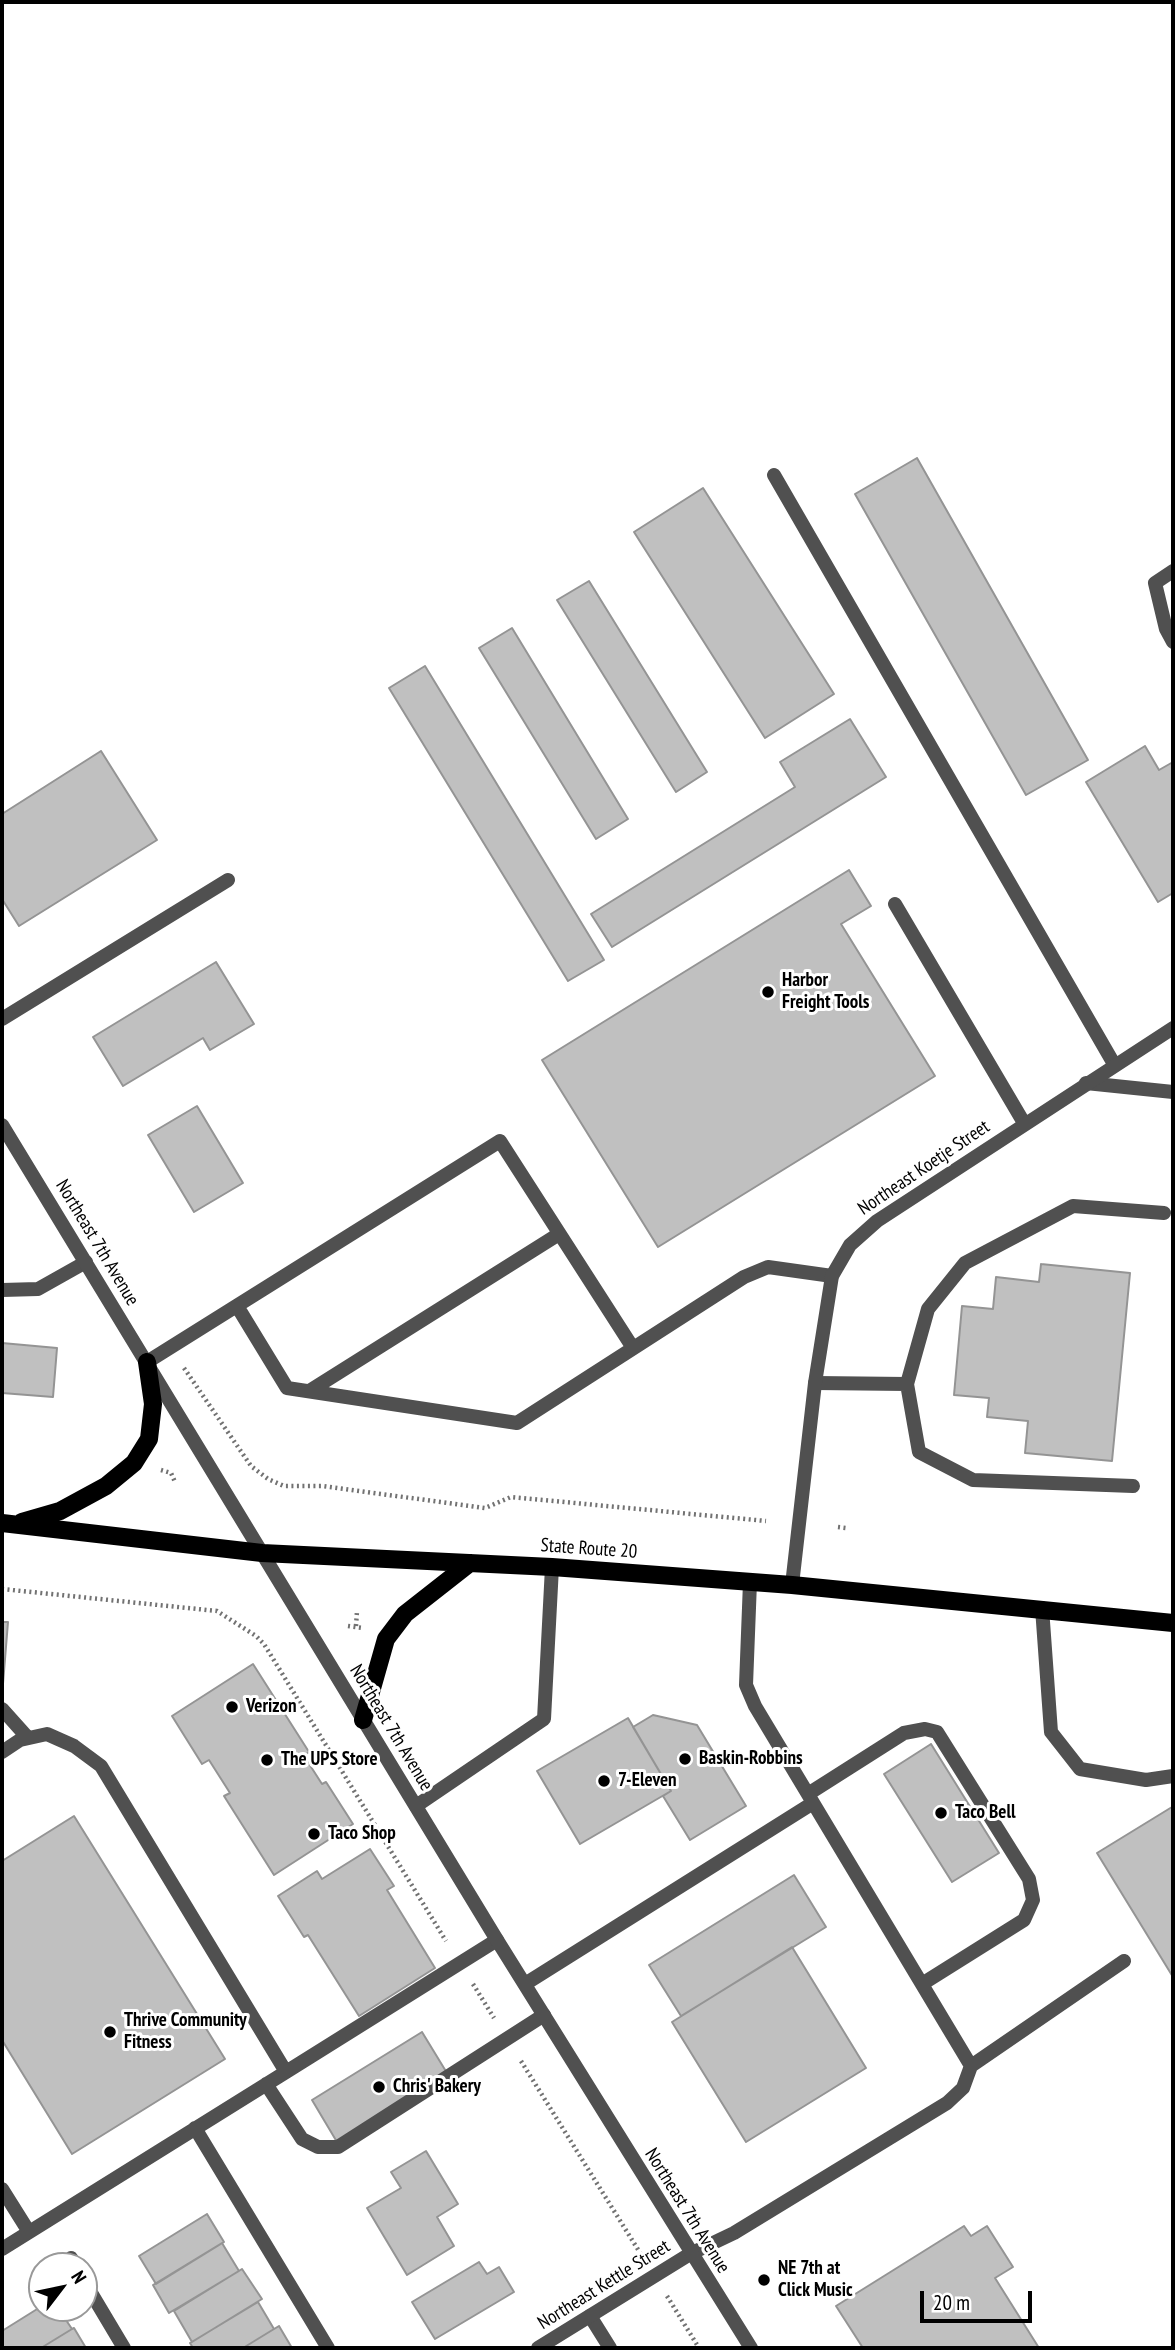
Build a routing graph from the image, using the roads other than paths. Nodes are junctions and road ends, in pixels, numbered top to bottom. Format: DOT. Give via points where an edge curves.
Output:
graph roads {
  1 [pos="774,475"];
  2 [pos="1173,571"];
  3 [pos="1173,642"];
  4 [pos="228,880"];
  5 [pos="895,904"];
  6 [pos="2,1019"];
  7 [pos="1173,1028"];
  8 [pos="1114,1064"];
  9 [pos="1086,1083"];
  10 [pos="1173,1092"];
  11 [pos="1024,1123"];
  12 [pos="2,1125"];
  13 [pos="1164,1213"];
  14 [pos="559,1234"];
  15 [pos="86,1262"];
  16 [pos="832,1276"];
  17 [pos="2,1290"];
  18 [pos="237,1306"];
  19 [pos="633,1348"];
  20 [pos="147,1362"];
  21 [pos="815,1382"];
  22 [pos="907,1384"];
  23 [pos="311,1390"];
  24 [pos="1133,1486"];
  25 [pos="7,1524"];
  26 [pos="262,1553"];
  27 [pos="470,1563"];
  28 [pos="552,1567"];
  29 [pos="750,1582"];
  30 [pos="792,1585"];
  31 [pos="1042,1608"];
  32 [pos="1173,1623"];
  33 [pos="2,1709"];
  34 [pos="363,1720"];
  35 [pos="28,1738"];
  36 [pos="2,1752"];
  37 [pos="1173,1776"];
  38 [pos="811,1799"];
  39 [pos="416,1806"];
  40 [pos="497,1940"];
  41 [pos="1124,1961"];
  42 [pos="525,1984"];
  43 [pos="922,1984"];
  44 [pos="544,2015"];
  45 [pos="971,2066"];
  46 [pos="286,2071"];
  47 [pos="267,2084"];
  48 [pos="195,2128"];
  49 [pos="2,2189"];
  50 [pos="29,2232"];
  51 [pos="2,2249"];
  52 [pos="690,2254"];
  53 [pos="98,2304"];
  54 [pos="590,2316"];
  55 [pos="124,2348"];
  56 [pos="328,2348"];
  57 [pos="538,2348"];
  58 [pos="610,2348"];
  59 [pos="751,2348"];
  1 -- 8 [label="street"];
  2 -- 3 [label="street" via="1155,583"];
  4 -- 6 [label="street"];
  5 -- 11 [label="street"];
  7 -- 8 [label="street, Northeast Koetje Street"];
  8 -- 9 [label="street, Northeast Koetje Street"];
  9 -- 10 [label="street"];
  9 -- 11 [label="street, Northeast Koetje Street"];
  11 -- 16 [label="street, Northeast Koetje Street" via="877,1221 850,1245"];
  12 -- 15 [label="street, Northeast 7th Avenue"];
  13 -- 22 [label="street" via="1073,1206 965,1263 928,1309"];
  14 -- 18 [label="street" via="500,1141"];
  14 -- 19 [label="street"];
  14 -- 23 [label="street"];
  15 -- 17 [label="street" via="38,1289"];
  15 -- 20 [label="street, Northeast 7th Avenue"];
  16 -- 19 [label="street" via="768,1267 744,1277"];
  16 -- 21 [label="street, Northeast Koetje Street"];
  18 -- 20 [label="street"];
  18 -- 23 [label="street" via="287,1388"];
  19 -- 23 [label="street" via="517,1423"];
  20 -- 25 [label="main road" via="153,1404 149,1439 134,1463 106,1486 60,1511"];
  20 -- 26 [label="street, Northeast 7th Avenue"];
  21 -- 22 [label="street"];
  21 -- 30 [label="street, Northeast Koetje Street"];
  22 -- 24 [label="street" via="919,1452 973,1480"];
  25 -- 26 [label="main road, State Route 20"];
  26 -- 27 [label="main road, State Route 20"];
  26 -- 34 [label="street, Northeast 7th Avenue"];
  27 -- 28 [label="main road, State Route 20"];
  27 -- 34 [label="main road" via="405,1614 386,1639"];
  28 -- 29 [label="main road, State Route 20"];
  28 -- 39 [label="street" via="544,1719"];
  29 -- 30 [label="main road, State Route 20"];
  29 -- 38 [label="street" via="746,1685"];
  30 -- 31 [label="main road, State Route 20"];
  31 -- 32 [label="main road, State Route 20"];
  31 -- 37 [label="street" via="1051,1732 1080,1769 1146,1780"];
  33 -- 35 [label="street"];
  34 -- 39 [label="street, Northeast 7th Avenue"];
  35 -- 36 [label="street"];
  35 -- 46 [label="street" via="47,1734 101,1766"];
  38 -- 42 [label="street"];
  38 -- 43 [label="street"];
  38 -- 43 [label="street" via="904,1733 937,1732 1029,1879 1033,1900 1024,1920"];
  39 -- 40 [label="street, Northeast 7th Avenue"];
  40 -- 42 [label="street, Northeast 7th Avenue"];
  40 -- 46 [label="street"];
  41 -- 45 [label="street"];
  42 -- 44 [label="street, Northeast 7th Avenue"];
  43 -- 45 [label="street"];
  44 -- 47 [label="street" via="338,2147 318,2147 302,2139"];
  44 -- 52 [label="street, Northeast 7th Avenue"];
  45 -- 52 [label="street, Northeast Kettle Street" via="963,2088 947,2104 734,2233"];
  46 -- 47 [label="street"];
  47 -- 48 [label="street"];
  48 -- 50 [label="street"];
  48 -- 56 [label="street"];
  49 -- 50 [label="street"];
  50 -- 51 [label="street"];
  52 -- 54 [label="street, Northeast Kettle Street"];
  52 -- 59 [label="street, Northeast 7th Avenue"];
  53 -- 55 [label="street"];
  54 -- 57 [label="street, Northeast Kettle Street"];
  54 -- 58 [label="street"];
}
